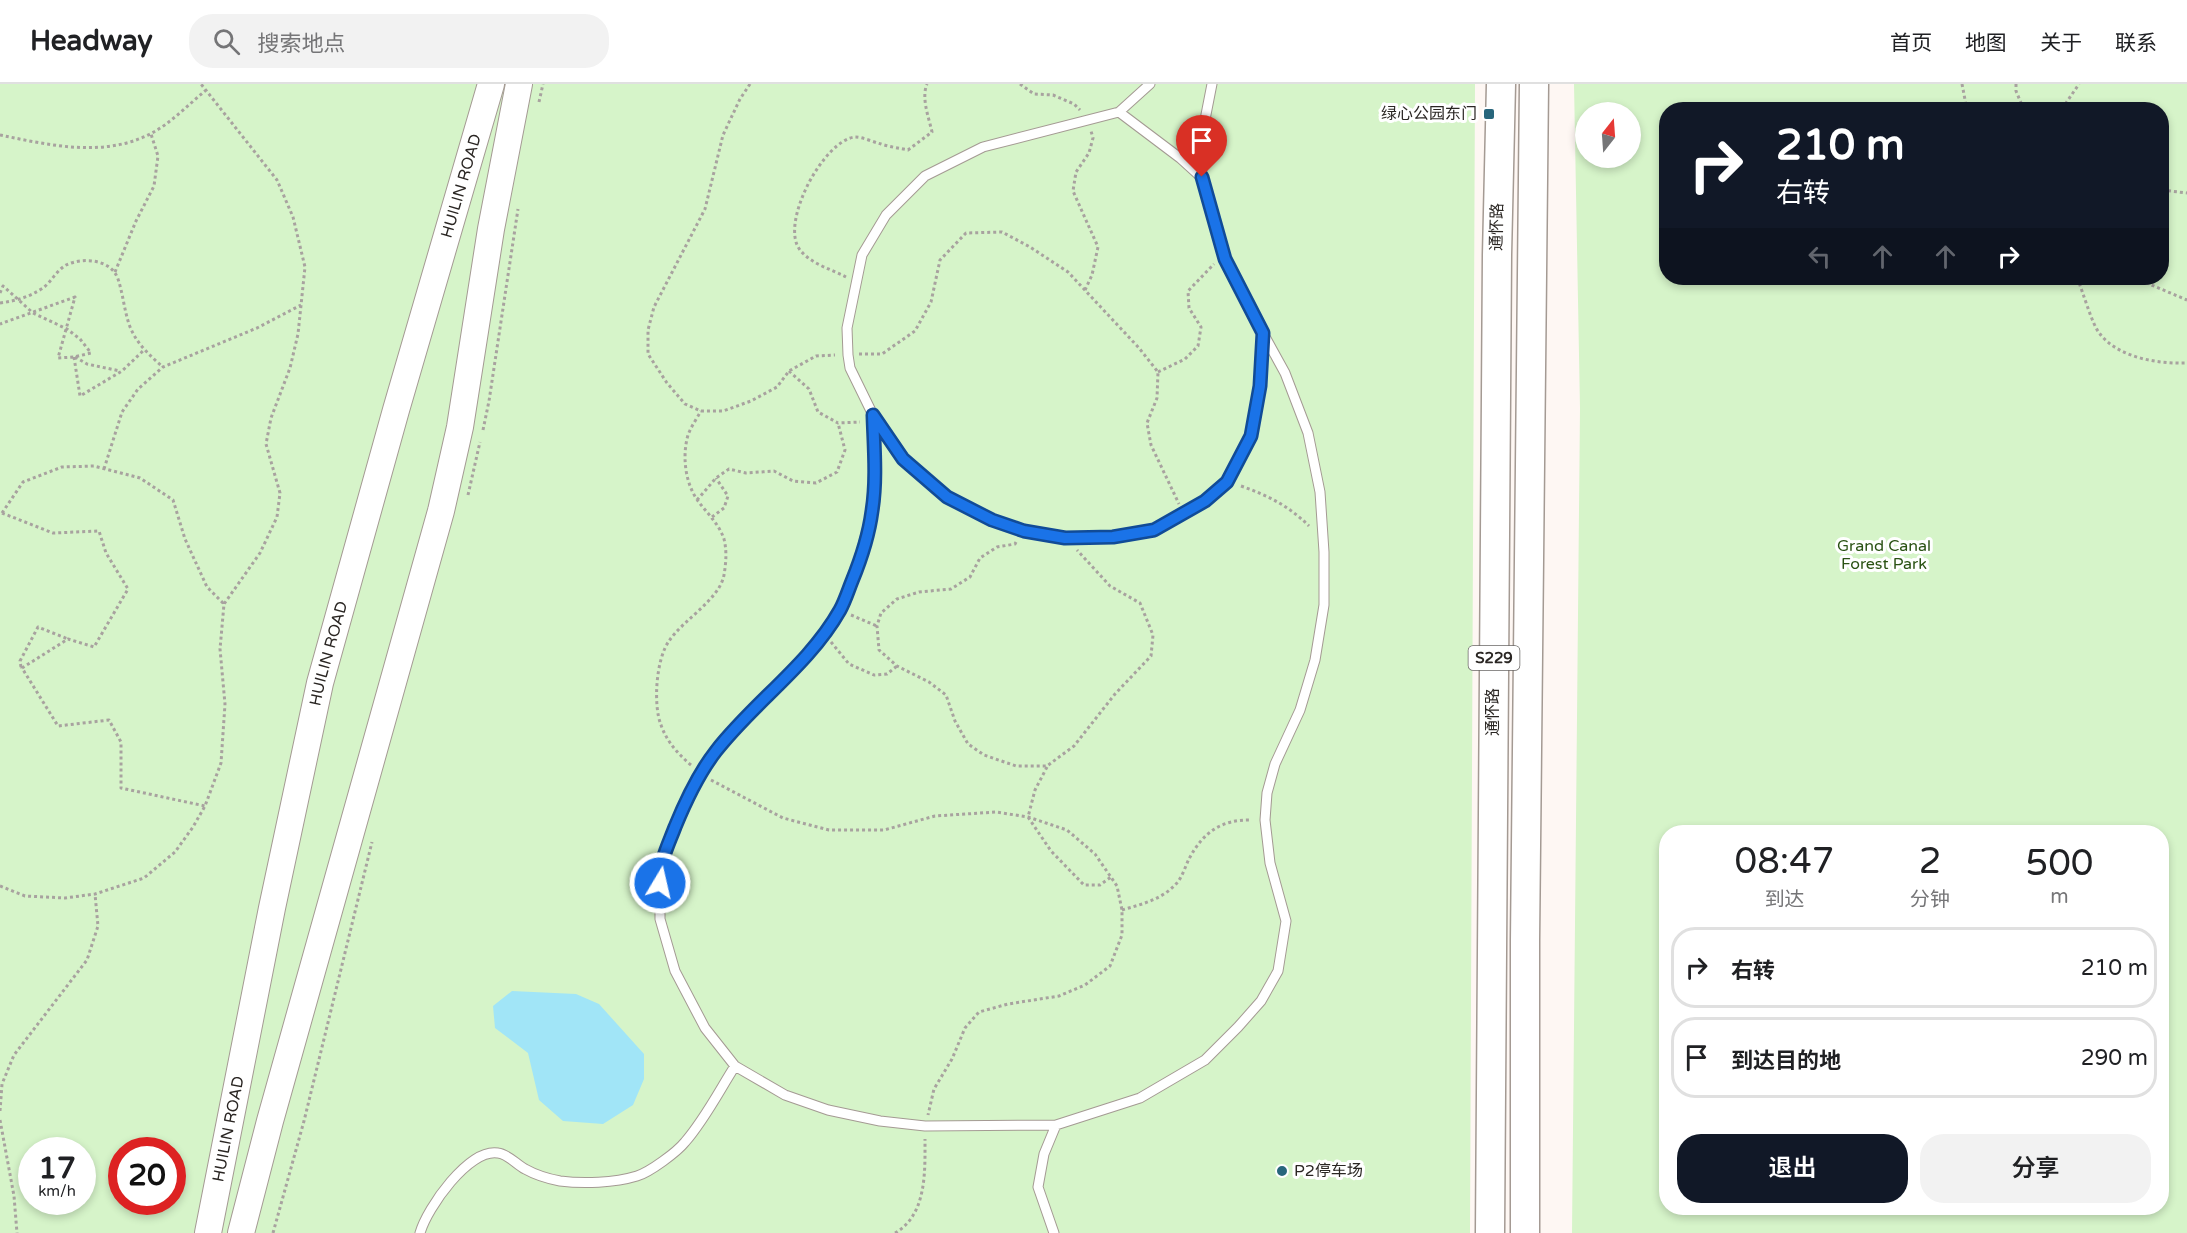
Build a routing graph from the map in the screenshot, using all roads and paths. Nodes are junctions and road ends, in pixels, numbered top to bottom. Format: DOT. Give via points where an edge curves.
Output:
graph roads {
  1 [pos="201,84"];
  2 [pos="491,84"];
  3 [pos="519,84"];
  4 [pos="750,84"];
  5 [pos="927,84"];
  6 [pos="1020,84"];
  7 [pos="1150,84"];
  8 [pos="1212,84"];
  9 [pos="1501,84"];
  10 [pos="1534,84"];
  11 [pos="1962,84"];
  12 [pos="2016,84"];
  13 [pos="2079,84"];
  14 [pos="205,91"];
  15 [pos="1965,102"];
  16 [pos="2021,102"];
  17 [pos="2067,102"];
  18 [pos="1119,112"];
  19 [pos="1089,120"];
  20 [pos="151,134"];
  21 [pos="0,135"];
  22 [pos="1202,177"];
  23 [pos="2169,191"];
  24 [pos="2187,193"];
  25 [pos="1225,259"];
  26 [pos="115,272"];
  27 [pos="856,282"];
  28 [pos="2081,285"];
  29 [pos="2151,285"];
  30 [pos="1085,290"];
  31 [pos="0,293"];
  32 [pos="2187,300"];
  33 [pos="19,301"];
  34 [pos="0,303"];
  35 [pos="301,305"];
  36 [pos="33,313"];
  37 [pos="0,324"];
  38 [pos="67,329"];
  39 [pos="1263,333"];
  40 [pos="144,350"];
  41 [pos="848,355"];
  42 [pos="74,357"];
  43 [pos="2187,363"];
  44 [pos="163,367"];
  45 [pos="122,371"];
  46 [pos="789,371"];
  47 [pos="1158,372"];
  48 [pos="701,411"];
  49 [pos="873,415"];
  50 [pos="838,423"];
  51 [pos="104,469"];
  52 [pos="716,478"];
  53 [pos="1227,482"];
  54 [pos="697,500"];
  55 [pos="1,513"];
  56 [pos="1184,514"];
  57 [pos="712,517"];
  58 [pos="1024,531"];
  59 [pos="1065,538"];
  60 [pos="1324,552"];
  61 [pos="224,603"];
  62 [pos="840,610"];
  63 [pos="877,626"];
  64 [pos="824,633"];
  65 [pos="68,639"];
  66 [pos="897,666"];
  67 [pos="21,668"];
  68 [pos="1047,766"];
  69 [pos="700,773"];
  70 [pos="205,806"];
  71 [pos="1028,817"];
  72 [pos="1265,820"];
  73 [pos="1111,876"];
  74 [pos="0,886"];
  75 [pos="95,894"];
  76 [pos="1122,910"];
  77 [pos="735,1065"];
  78 [pos="0,1111"];
  79 [pos="0,1120"];
  80 [pos="1056,1125"];
  81 [pos="925,1126"];
  82 [pos="17,1233"];
  83 [pos="208,1233"];
  84 [pos="241,1233"];
  85 [pos="420,1233"];
  86 [pos="895,1233"];
  87 [pos="1054,1233"];
  88 [pos="1490,1233"];
  89 [pos="1525,1233"];
  1 -- 14 [label="path"];
  2 -- 83 [label="main road, HUILIN ROAD" via="321,683"];
  3 -- 84 [label="main road, HUILIN ROAD" via="491,228 460,427 441,511"];
  4 -- 48 [label="path" via="723,135 705,209 654,307 648,330 648,354 685,404"];
  5 -- 27 [label="path" via="932,132 908,150 857,137 843,140 828,154 800,200 794,227 798,248 812,261"];
  6 -- 19 [label="path" via="1034,94 1053,95 1074,104"];
  7 -- 18 [label="lane"];
  8 -- 22 [label="lane" via="1201,140"];
  9 -- 88 [label="main road, 通怀路 / S229"];
  10 -- 89 [label="main road, S229"];
  11 -- 15 [label="path"];
  12 -- 16 [label="path"];
  13 -- 17 [label="path"];
  14 -- 20 [label="path"];
  14 -- 35 [label="path" via="277,180 293,217 305,267"];
  18 -- 19 [label="lane"];
  18 -- 22 [label="lane"];
  19 -- 27 [label="lane" via="983,147 925,176 886,215 862,255"];
  19 -- 30 [label="path" via="1093,138 1089,153 1076,172 1072,191 1098,247"];
  20 -- 21 [label="path" via="118,146 78,149"];
  20 -- 26 [label="path" via="158,156 154,186"];
  22 -- 25 [label="lane"];
  23 -- 24 [label="path"];
  25 -- 39 [label="lane"];
  25 -- 47 [label="path" via="1213,264 1188,291 1189,308 1201,327 1198,346 1185,359"];
  26 -- 33 [label="path" via="101,262 65,266 44,287"];
  26 -- 40 [label="path" via="129,325"];
  27 -- 41 [label="lane" via="847,328"];
  28 -- 43 [label="path" via="2099,334 2125,354"];
  29 -- 32 [label="path"];
  30 -- 41 [label="path" via="1068,272 1002,232 966,233 940,260 932,302 915,331 882,354"];
  30 -- 47 [label="path"];
  31 -- 33 [label="path" via="3,286"];
  33 -- 34 [label="path"];
  33 -- 36 [label="path"];
  35 -- 44 [label="path" via="258,328"];
  35 -- 61 [label="path" via="290,368 271,418 267,444 280,493 278,518 260,553"];
  36 -- 37 [label="path"];
  36 -- 38 [label="path"];
  36 -- 38 [label="path" via="75,297"];
  38 -- 42 [label="path" via="58,358"];
  38 -- 42 [label="path" via="91,353"];
  39 -- 53 [label="lane" via="1260,386 1251,436"];
  39 -- 60 [label="lane" via="1285,373 1308,433 1320,492"];
  40 -- 44 [label="path"];
  40 -- 45 [label="path"];
  41 -- 46 [label="path" via="816,356"];
  41 -- 49 [label="lane" via="850,368"];
  42 -- 45 [label="path" via="87,364"];
  42 -- 45 [label="path" via="80,396"];
  44 -- 51 [label="path" via="138,389 122,412"];
  46 -- 48 [label="path" via="777,387 751,401 723,411"];
  46 -- 50 [label="path" via="808,389 818,412"];
  47 -- 56 [label="path" via="1157,398 1147,423 1152,446"];
  48 -- 54 [label="path" via="688,434 685,462"];
  49 -- 50 [label="path" via="858,423"];
  49 -- 58 [label="lane" via="903,459 947,497"];
  49 -- 62 [label="lane" via="872,511 858,565"];
  50 -- 52 [label="path" via="845,450 837,472 816,483 794,481 774,471 746,473 729,469"];
  51 -- 55 [label="path" via="62,467 23,482"];
  51 -- 61 [label="path" via="140,478 173,500 185,539 207,587"];
  52 -- 54 [label="path"];
  52 -- 57 [label="path" via="728,496 724,508"];
  53 -- 56 [label="lane"];
  53 -- 60 [label="path" via="1293,510 1314,531"];
  54 -- 57 [label="path"];
  55 -- 65 [label="path" via="53,532 99,531 106,553 128,589 94,647"];
  56 -- 59 [label="lane" via="1154,530 1113,537"];
  57 -- 69 [label="path" via="723,538 727,558 723,582 668,642 660,662 657,692 660,724 675,751"];
  58 -- 59 [label="lane"];
  58 -- 63 [label="path" via="1015,544 997,547 980,558 970,577 951,589 897,599 881,613"];
  59 -- 68 [label="path" via="1110,586 1140,603 1153,635 1151,656 1074,746"];
  60 -- 72 [label="lane" via="1324,606 1315,660 1300,710 1275,764"];
  61 -- 70 [label="path" via="220,648 225,704 220,763"];
  62 -- 63 [label="path"];
  62 -- 64 [label="lane"];
  63 -- 66 [label="path" via="879,650"];
  64 -- 66 [label="path" via="849,664 874,675 887,674"];
  64 -- 69 [label="lane"];
  65 -- 67 [label="path"];
  65 -- 67 [label="path" via="38,627 20,661"];
  66 -- 68 [label="path" via="946,695 968,744 984,755 1016,766"];
  67 -- 70 [label="path" via="58,726 109,720 121,742 121,788"];
  68 -- 71 [label="path"];
  69 -- 71 [label="path" via="783,818 829,830 884,830 935,816 996,812"];
  69 -- 77 [label="lane" via="660,866 660,919 675,970 705,1028"];
  70 -- 75 [label="path" via="175,852 152,872"];
  71 -- 73 [label="path" via="1067,830 1095,854"];
  71 -- 73 [label="path" via="1051,851 1084,885 1100,885"];
  72 -- 76 [label="path" via="1236,820 1216,827 1195,848 1177,883 1156,900"];
  72 -- 80 [label="lane" via="1270,863 1286,921 1278,971 1261,1001 1205,1060 1140,1098"];
  73 -- 76 [label="path"];
  74 -- 75 [label="path" via="25,896 65,898"];
  75 -- 78 [label="path" via="98,926 87,960 15,1055 2,1084"];
  76 -- 81 [label="path" via="1122,935 1110,966 1085,985 1059,996 979,1012 965,1028 934,1089"];
  77 -- 81 [label="lane" via="785,1095 828,1110"];
  77 -- 85 [label="lane" via="684,1144 638,1176 598,1182 559,1180 526,1170 500,1152 486,1153 471,1162 436,1200"];
  79 -- 82 [label="path"];
  80 -- 81 [label="lane"];
  80 -- 87 [label="lane" via="1044,1154 1038,1187"];
  81 -- 86 [label="path" via="925,1172 920,1202 903,1228"];
}
